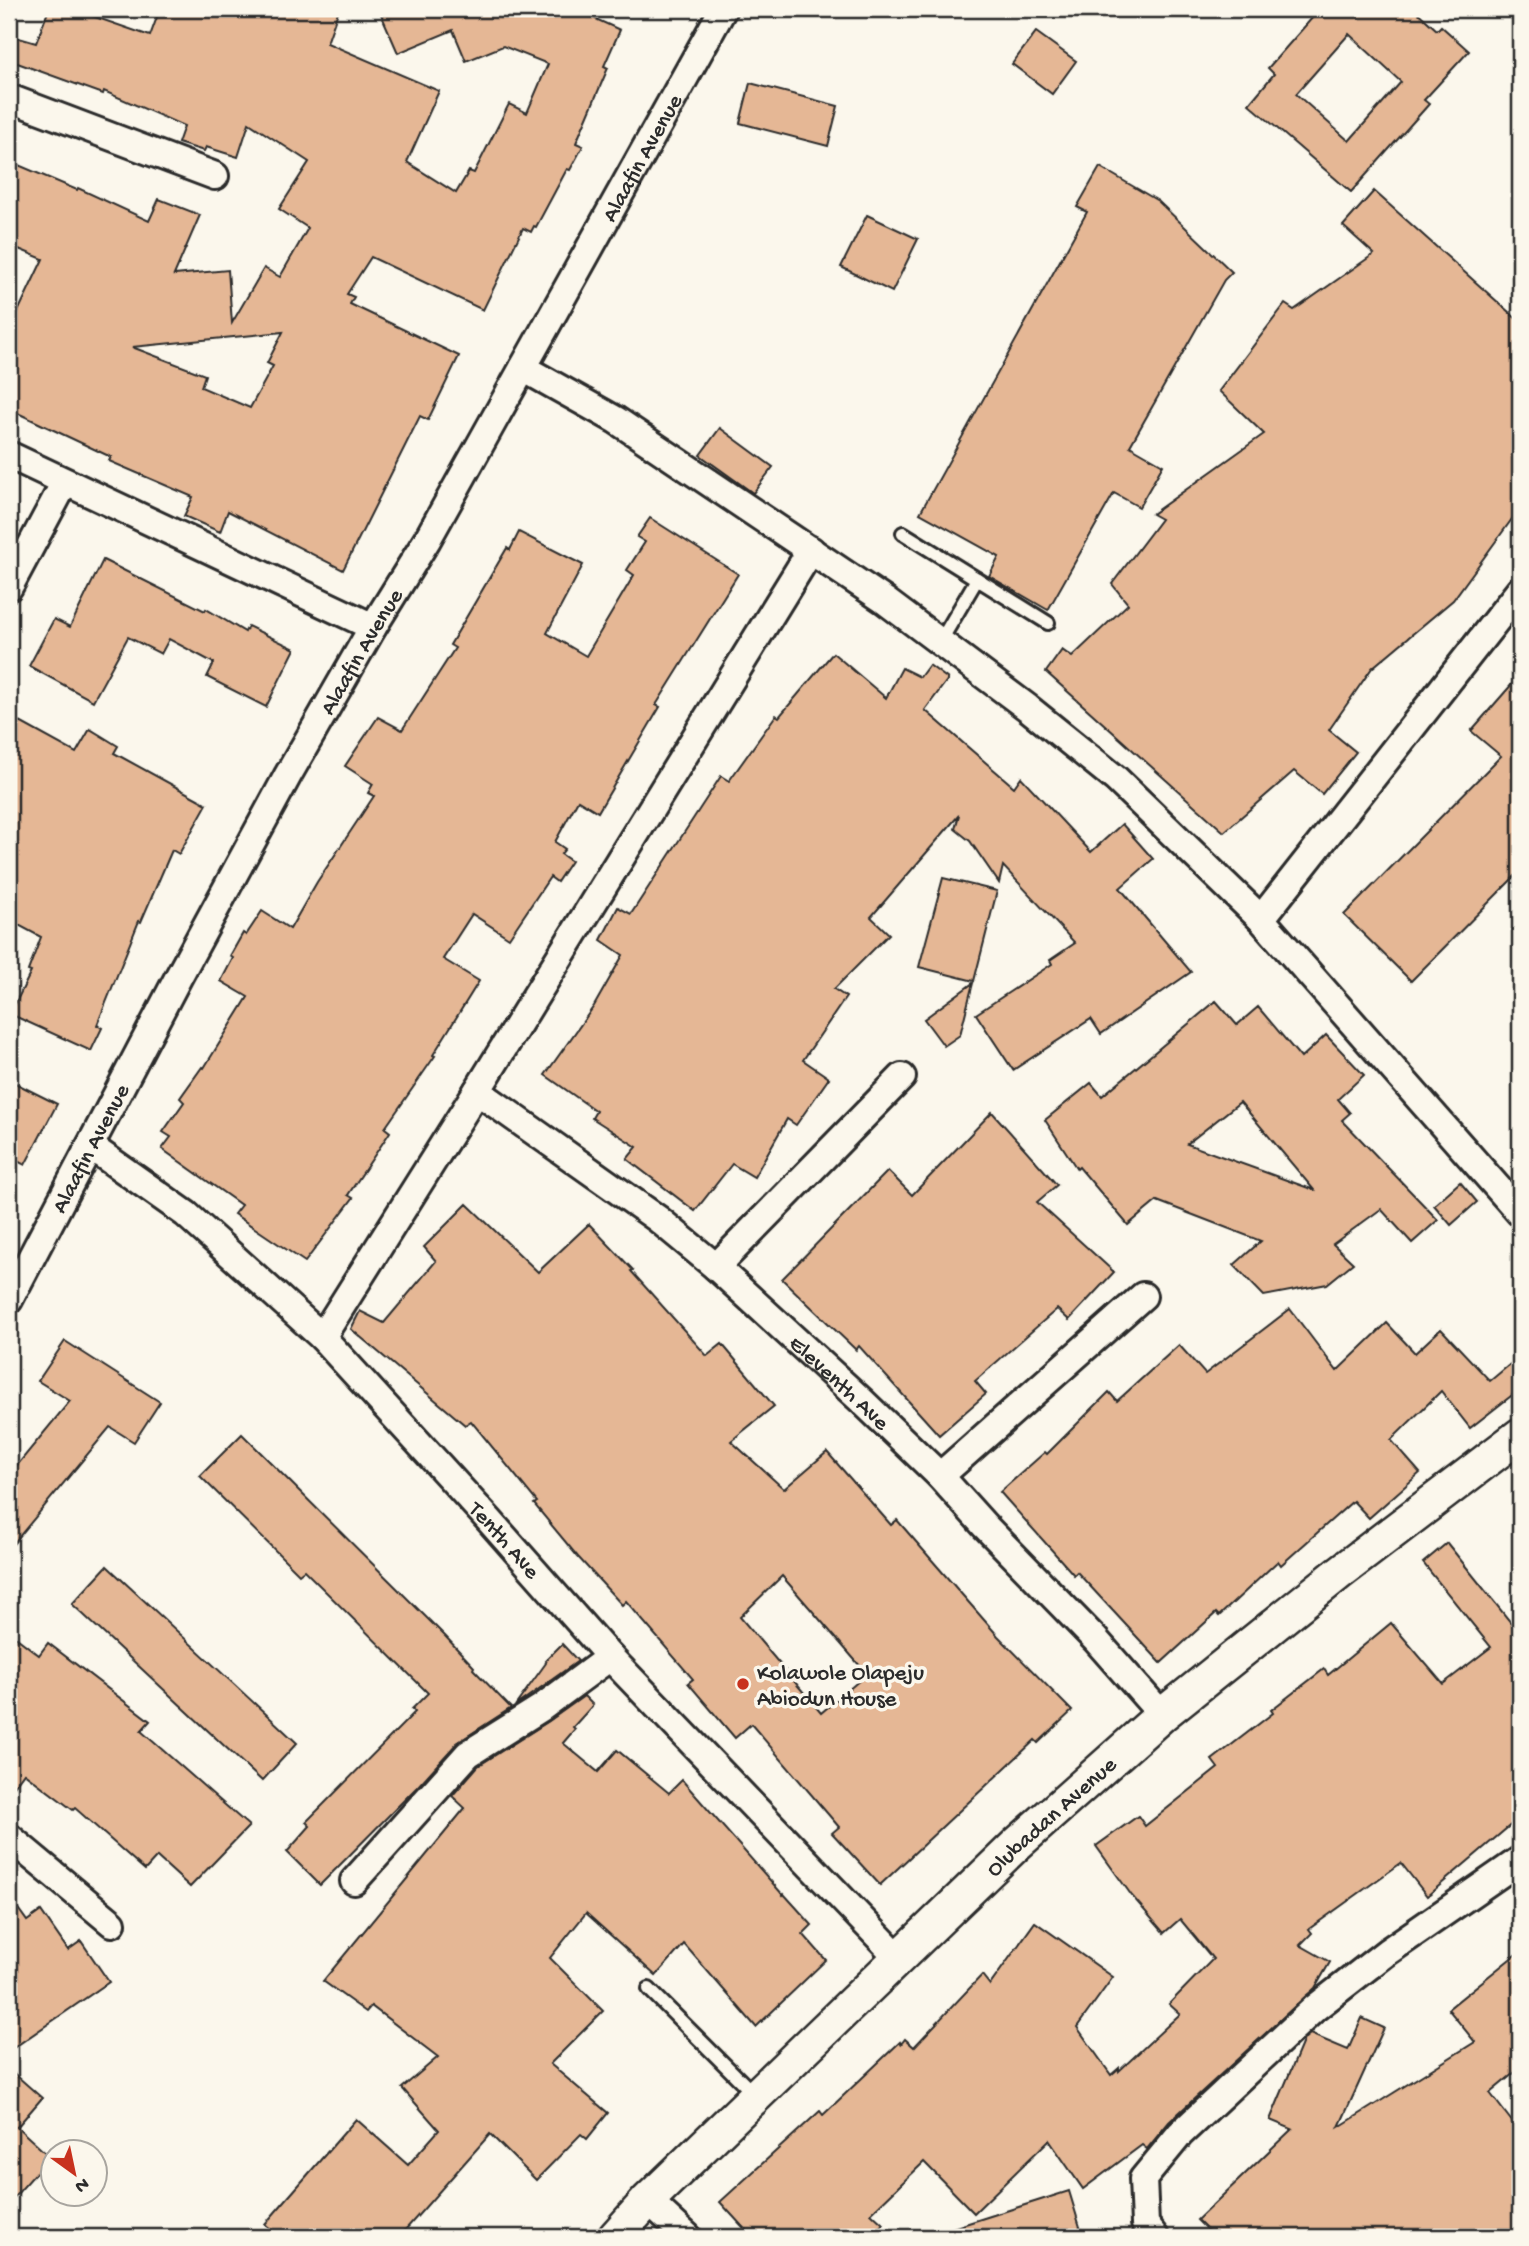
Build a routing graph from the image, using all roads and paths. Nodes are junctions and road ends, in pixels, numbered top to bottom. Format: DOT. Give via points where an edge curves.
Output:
graph roads {
  1 [pos="723,9"];
  2 [pos="9,98"];
  3 [pos="215,176"];
  4 [pos="523,368"];
  5 [pos="9,456"];
  6 [pos="65,482"];
  7 [pos="903,533"];
  8 [pos="811,550"];
  9 [pos="977,579"];
  10 [pos="9,587"];
  11 [pos="1520,590"];
  12 [pos="1048,623"];
  13 [pos="373,628"];
  14 [pos="940,642"];
  15 [pos="1261,919"];
  16 [pos="902,1077"];
  17 [pos="477,1091"];
  18 [pos="90,1146"];
  19 [pos="1520,1213"];
  20 [pos="716,1267"];
  21 [pos="1143,1296"];
  22 [pos="9,1300"];
  23 [pos="321,1337"];
  24 [pos="1520,1435"];
  25 [pos="940,1476"];
  26 [pos="610,1657"];
  27 [pos="1162,1716"];
  28 [pos="9,1837"];
  29 [pos="1520,1860"];
  30 [pos="354,1881"];
  31 [pos="112,1923"];
  32 [pos="898,1957"];
  33 [pos="649,1989"];
  34 [pos="755,2095"];
  35 [pos="648,2200"];
  36 [pos="615,2237"];
  37 [pos="688,2237"];
  38 [pos="1155,2237"];
  1 -- 4 [label="street, Alaafin Avenue"];
  2 -- 3 [label="street"];
  4 -- 8 [label="street" via="616,420"];
  4 -- 13 [label="street, Alaafin Avenue"];
  5 -- 6 [label="street"];
  6 -- 10 [label="street"];
  6 -- 13 [label="street"];
  7 -- 9 [label="lane"];
  8 -- 14 [label="street"];
  8 -- 17 [label="street"];
  9 -- 12 [label="lane"];
  9 -- 14 [label="lane"];
  11 -- 15 [label="street"];
  13 -- 18 [label="street, Alaafin Avenue" via="288,775"];
  14 -- 15 [label="street" via="1116,779"];
  15 -- 19 [label="street"];
  16 -- 20 [label="street"];
  17 -- 20 [label="street, Eleventh Ave" via="658,1219"];
  17 -- 23 [label="street"];
  18 -- 22 [label="street, Alaafin Avenue"];
  18 -- 23 [label="street, Tenth Ave" via="186,1214"];
  20 -- 25 [label="street, Eleventh Ave"];
  21 -- 25 [label="street"];
  23 -- 26 [label="street, Tenth Ave"];
  24 -- 27 [label="street, Olubadan Avenue"];
  25 -- 27 [label="street, Eleventh Ave"];
  26 -- 30 [label="street" via="468,1754"];
  26 -- 32 [label="street, Tenth Ave"];
  27 -- 32 [label="street, Olubadan Avenue"];
  28 -- 31 [label="street"];
  29 -- 38 [label="street" via="1315,2008 1180,2134 1143,2179 1146,2224"];
  32 -- 34 [label="street, Olubadan Avenue"];
  33 -- 34 [label="lane"];
  34 -- 35 [label="street, Olubadan Avenue"];
  35 -- 36 [label="street, Olubadan Avenue"];
  35 -- 37 [label="street"];
}
